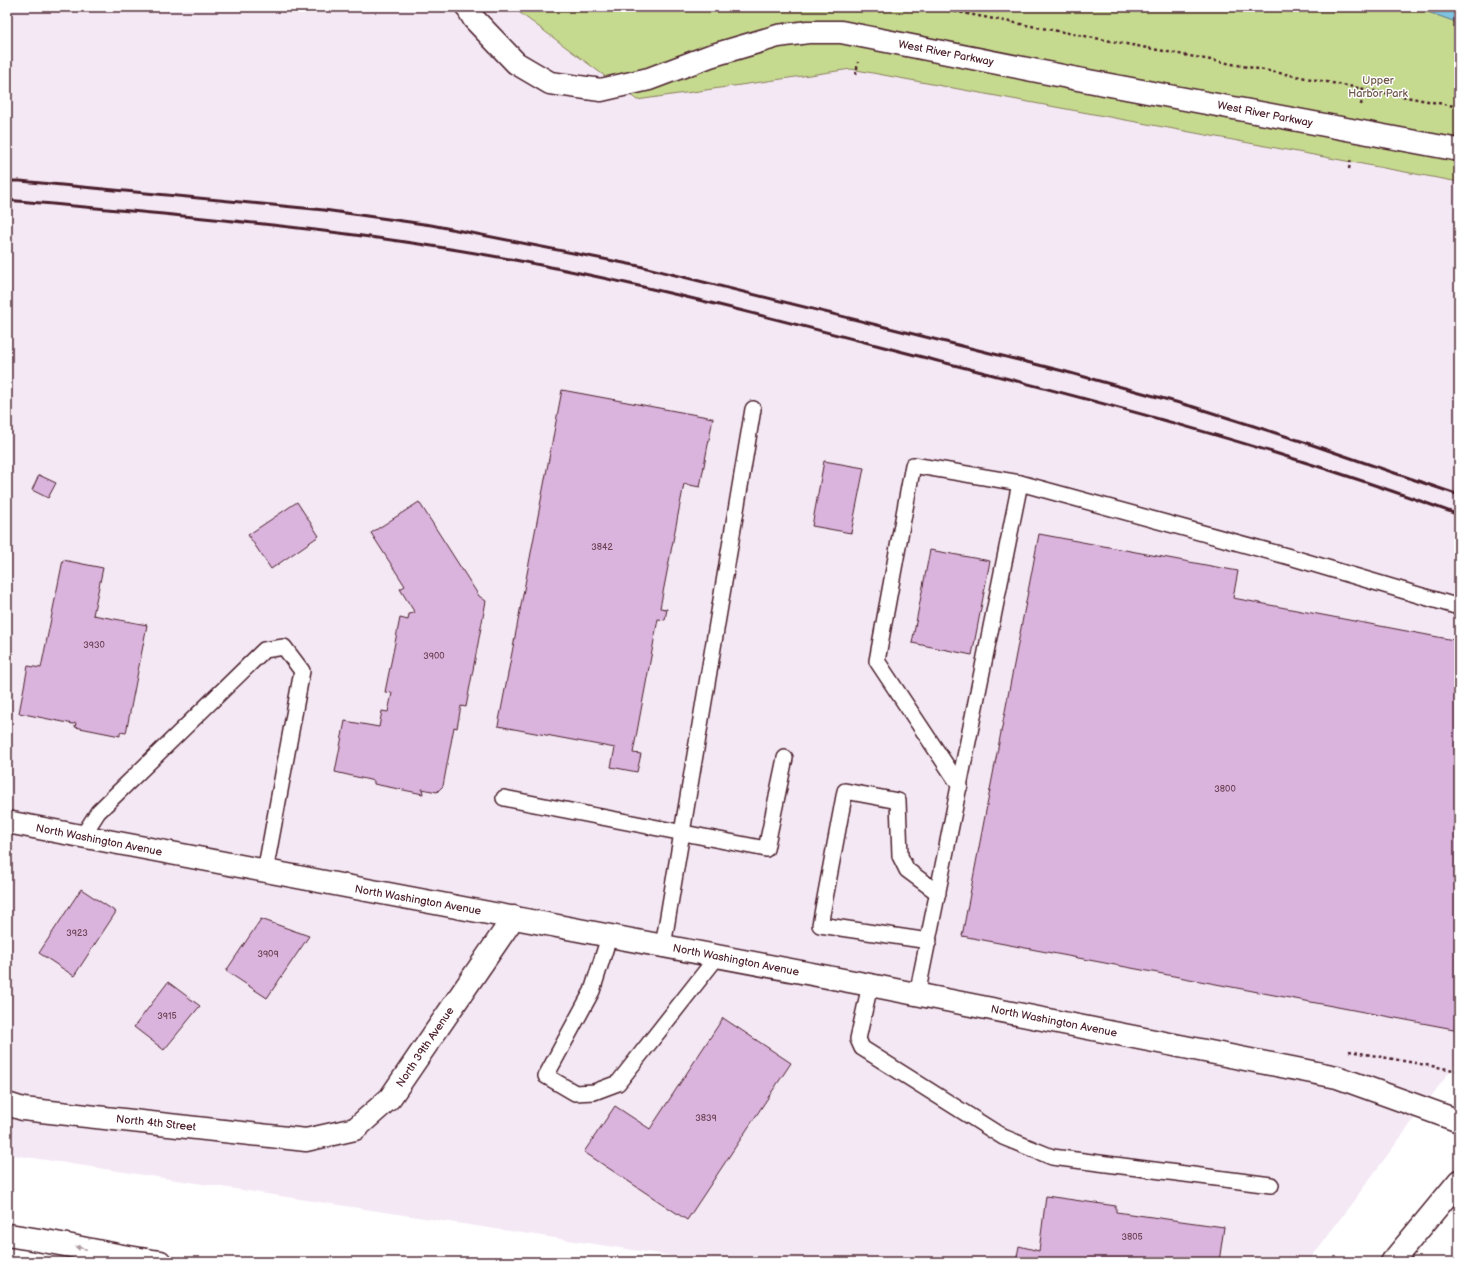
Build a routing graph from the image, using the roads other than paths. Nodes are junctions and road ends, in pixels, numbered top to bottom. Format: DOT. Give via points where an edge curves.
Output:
graph roads {
  1 [pos="467,7"];
  2 [pos="1459,150"];
  3 [pos="754,409"];
  4 [pos="1020,483"];
  5 [pos="1459,607"];
  6 [pos="785,758"];
  7 [pos="960,786"];
  8 [pos="504,798"];
  9 [pos="7,822"];
  10 [pos="683,831"];
  11 [pos="82,837"];
  12 [pos="265,872"];
  13 [pos="938,893"];
  14 [pos="514,917"];
  15 [pos="609,936"];
  16 [pos="929,941"];
  17 [pos="663,946"];
  18 [pos="717,957"];
  19 [pos="870,985"];
  20 [pos="917,995"];
  21 [pos="7,1104"];
  22 [pos="1459,1121"];
  23 [pos="306,1140"];
  24 [pos="1459,1181"];
  25 [pos="1271,1185"];
  26 [pos="7,1235"];
  27 [pos="160,1262"];
  28 [pos="1392,1262"];
  1 -- 2 [label="main road, West River Parkway" via="474,19 516,63 550,83 601,90 649,79 710,56 778,36 808,32 841,32"];
  3 -- 10 [label="lane"];
  4 -- 5 [label="lane" via="1290,557"];
  4 -- 7 [label="lane"];
  4 -- 7 [label="lane" via="913,465 877,661"];
  6 -- 10 [label="lane" via="766,848"];
  7 -- 13 [label="lane"];
  8 -- 10 [label="lane"];
  9 -- 11 [label="main road, North Washington Avenue"];
  10 -- 17 [label="lane"];
  11 -- 12 [label="main road, North Washington Avenue"];
  11 -- 12 [label="lane" via="98,812 264,650 284,647 302,671"];
  12 -- 14 [label="main road, North Washington Avenue"];
  13 -- 16 [label="lane"];
  13 -- 16 [label="lane" via="907,870 900,856 898,801 845,792 820,925"];
  14 -- 15 [label="main road, North Washington Avenue"];
  14 -- 23 [label="main road, North 39th Avenue" via="390,1098 355,1128"];
  15 -- 17 [label="main road, North Washington Avenue"];
  15 -- 18 [label="lane" via="592,991 546,1076 575,1093 594,1092 618,1083"];
  16 -- 20 [label="lane"];
  17 -- 18 [label="main road, North Washington Avenue"];
  18 -- 19 [label="main road, North Washington Avenue"];
  19 -- 20 [label="main road, North Washington Avenue"];
  19 -- 25 [label="lane" via="858,1039 862,1048 1003,1137 1052,1157"];
  20 -- 22 [label="main road, North Washington Avenue" via="1337,1077"];
  21 -- 23 [label="main road, North 4th Street" via="23,1109"];
  24 -- 28 [label="main road"];
  27 -- 26 [label="main road, one-way"];
}
